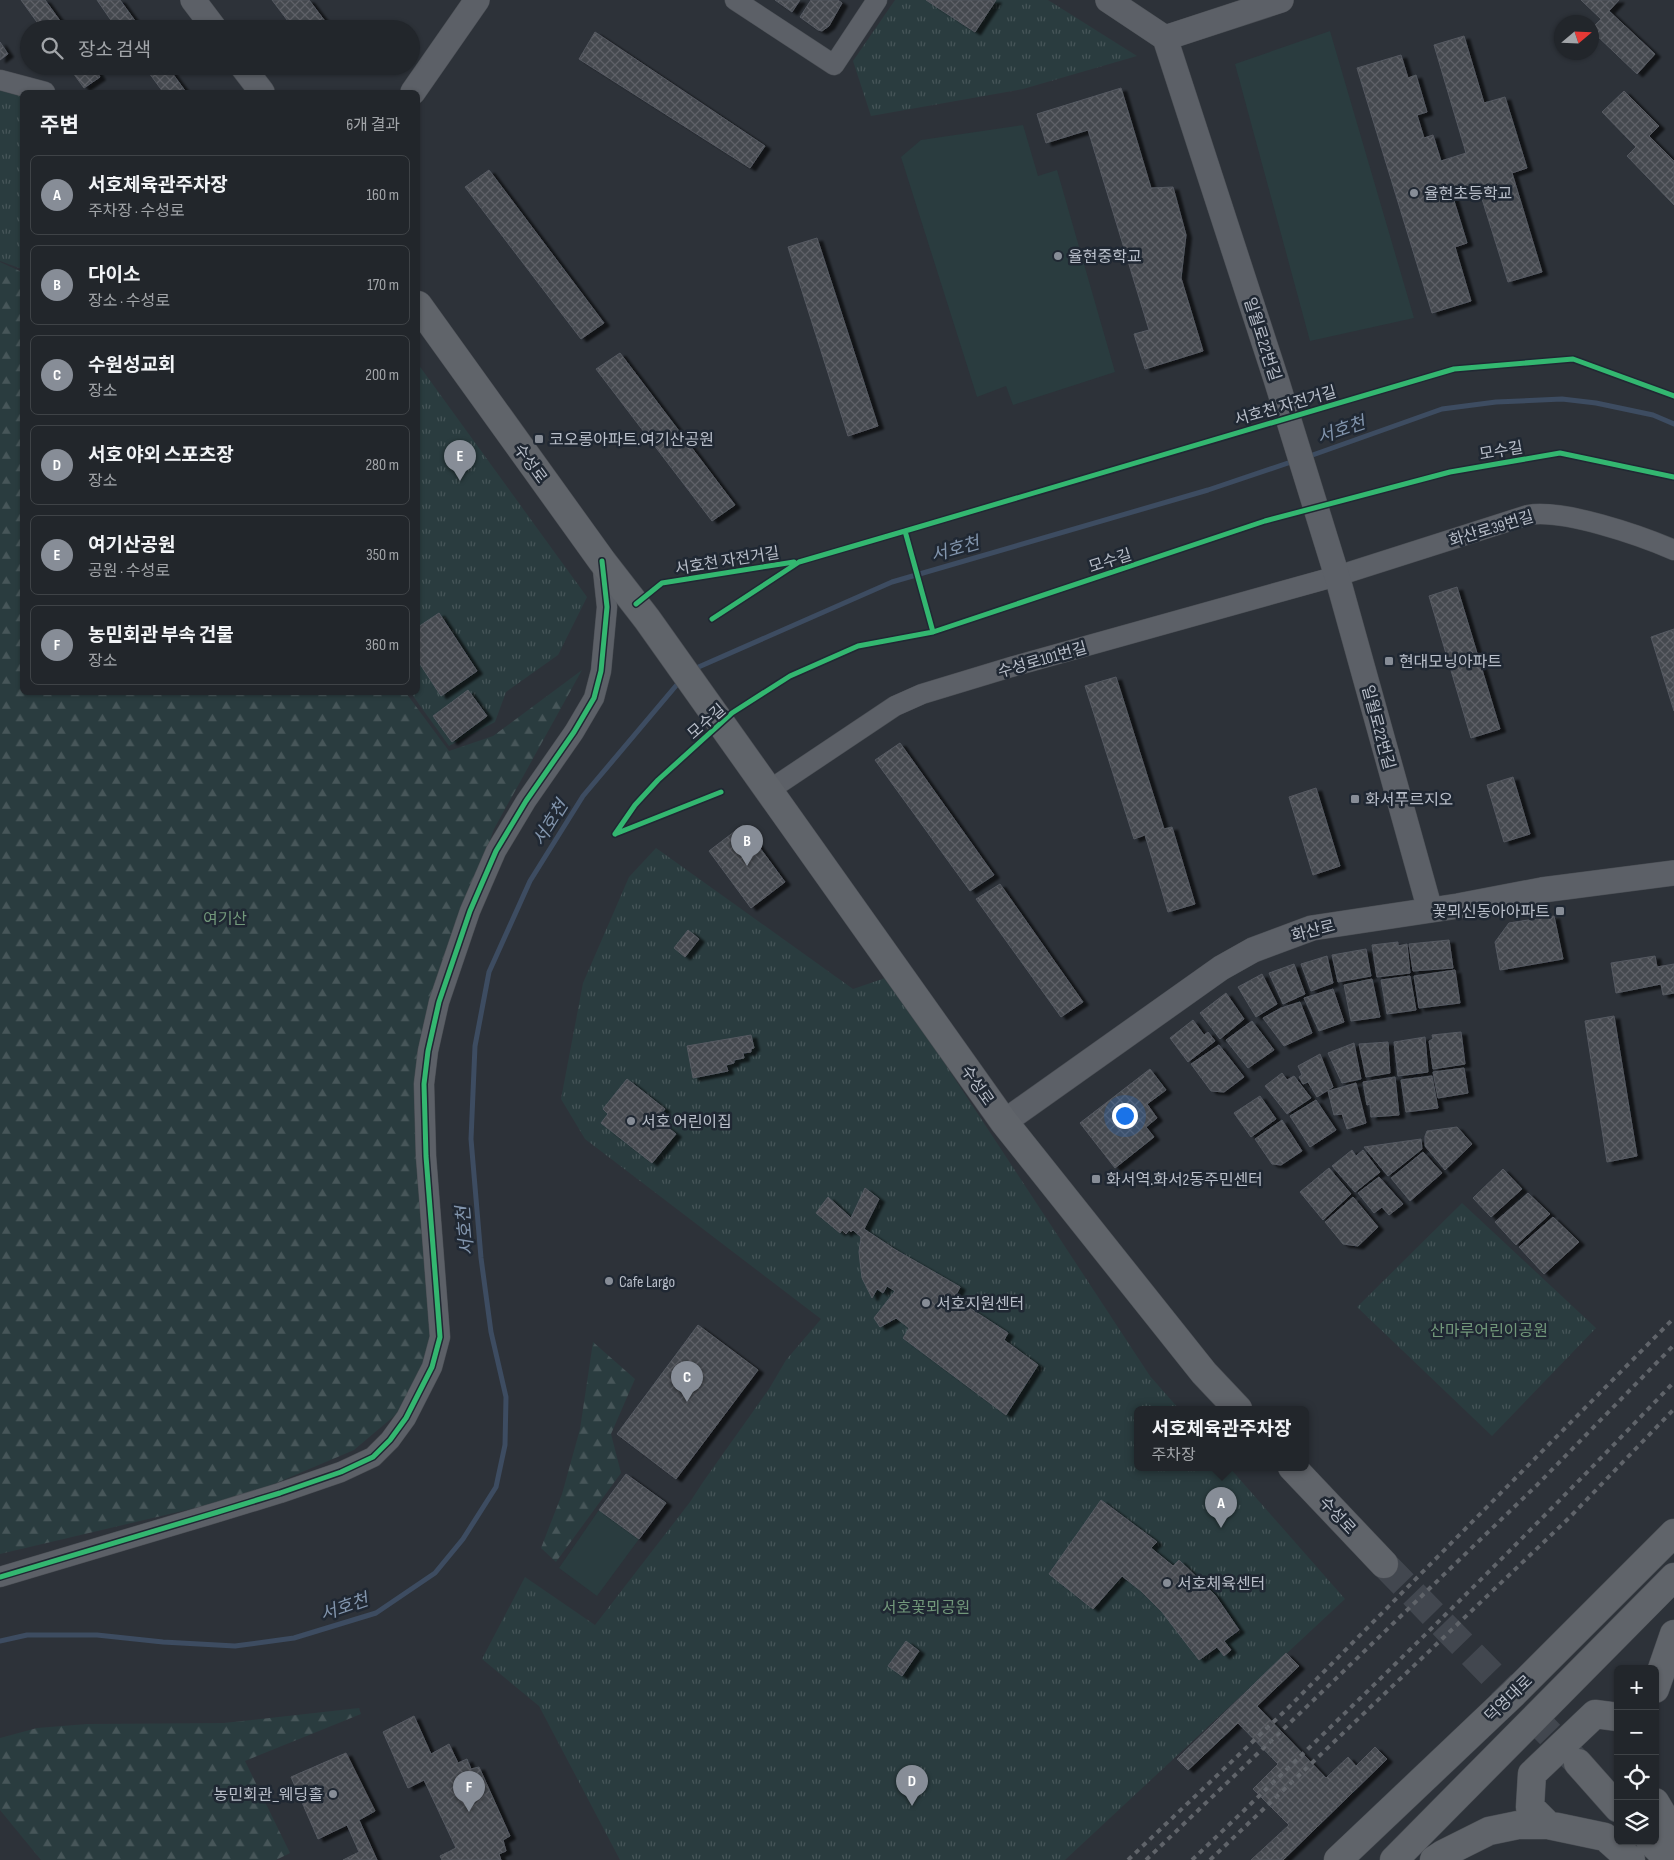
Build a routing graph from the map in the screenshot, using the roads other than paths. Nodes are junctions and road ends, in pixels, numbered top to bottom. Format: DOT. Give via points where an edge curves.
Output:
graph roads {
  1 [pos="193,0"];
  2 [pos="477,0"];
  3 [pos="735,0"];
  4 [pos="877,0"];
  5 [pos="1108,0"];
  6 [pos="1281,0"];
  7 [pos="207,20"];
  8 [pos="1165,38"];
  9 [pos="249,75"];
  10 [pos="0,80"];
  11 [pos="38,90"];
  12 [pos="260,90"];
  13 [pos="414,90"];
  14 [pos="420,308"];
  15 [pos="1674,550"];
  16 [pos="602,561"];
  17 [pos="1337,576"];
  18 [pos="768,791"];
  19 [pos="1674,873"];
  20 [pos="1430,910"];
  21 [pos="1004,1122"];
  22 [pos="1235,1406"];
  23 [pos="1296,1471"];
  24 [pos="1674,1532"];
  25 [pos="1384,1564"];
  26 [pos="0,1577"];
  27 [pos="1674,1577"];
  28 [pos="1674,1634"];
  29 [pos="1659,1677"];
  30 [pos="1614,1716"];
  31 [pos="1578,1763"];
  32 [pos="1614,1804"];
  33 [pos="1659,1809"];
  34 [pos="1548,1825"];
  35 [pos="1674,1834"];
  36 [pos="1654,1845"];
  37 [pos="1338,1860"];
  38 [pos="1394,1860"];
  39 [pos="1434,1860"];
  40 [pos="1631,1860"];
  41 [pos="1669,1860"];
  1 -- 7 [label="street"];
  2 -- 13 [label="street"];
  3 -- 4 [label="street" via="834,65"];
  5 -- 8 [label="street"];
  6 -- 8 [label="street"];
  8 -- 17 [label="street, 일월로22번길"];
  9 -- 12 [label="street"];
  10 -- 11 [label="street"];
  14 -- 16 [label="main road, 수성로"];
  15 -- 17 [label="street, 화산로39번길" via="1590,522 1541,513"];
  16 -- 18 [label="main road, 수성로" via="647,618"];
  16 -- 26 [label="street" via="607,607 601,671 594,698 496,850 470,911 439,1002 424,1084 426,1156 440,1337 432,1367 406,1418 373,1457 341,1472"];
  17 -- 18 [label="street, 수성로101번길" via="922,694 896,706"];
  17 -- 20 [label="street, 일월로22번길"];
  18 -- 21 [label="main road, 수성로"];
  19 -- 20 [label="street, 화산로" via="1542,890"];
  20 -- 21 [label="street, 화산로" via="1312,928 1253,950 1188,990"];
  21 -- 22 [label="main road, 수성로" via="1204,1373"];
  23 -- 25 [label="main road, 수성로"];
  24 -- 37 [label="main road, 덕영대로" via="1513,1694"];
  27 -- 38 [label="main road, 덕영대로"];
  28 -- 29 [label="main road"];
  30 -- 34 [label="main road" via="1595,1714 1532,1774 1530,1807"];
  31 -- 32 [label="main road"];
  33 -- 35 [label="main road"];
  34 -- 39 [label="main road" via="1518,1825 1489,1831"];
  34 -- 40 [label="main road" via="1605,1837"];
  36 -- 41 [label="main road"];
}
